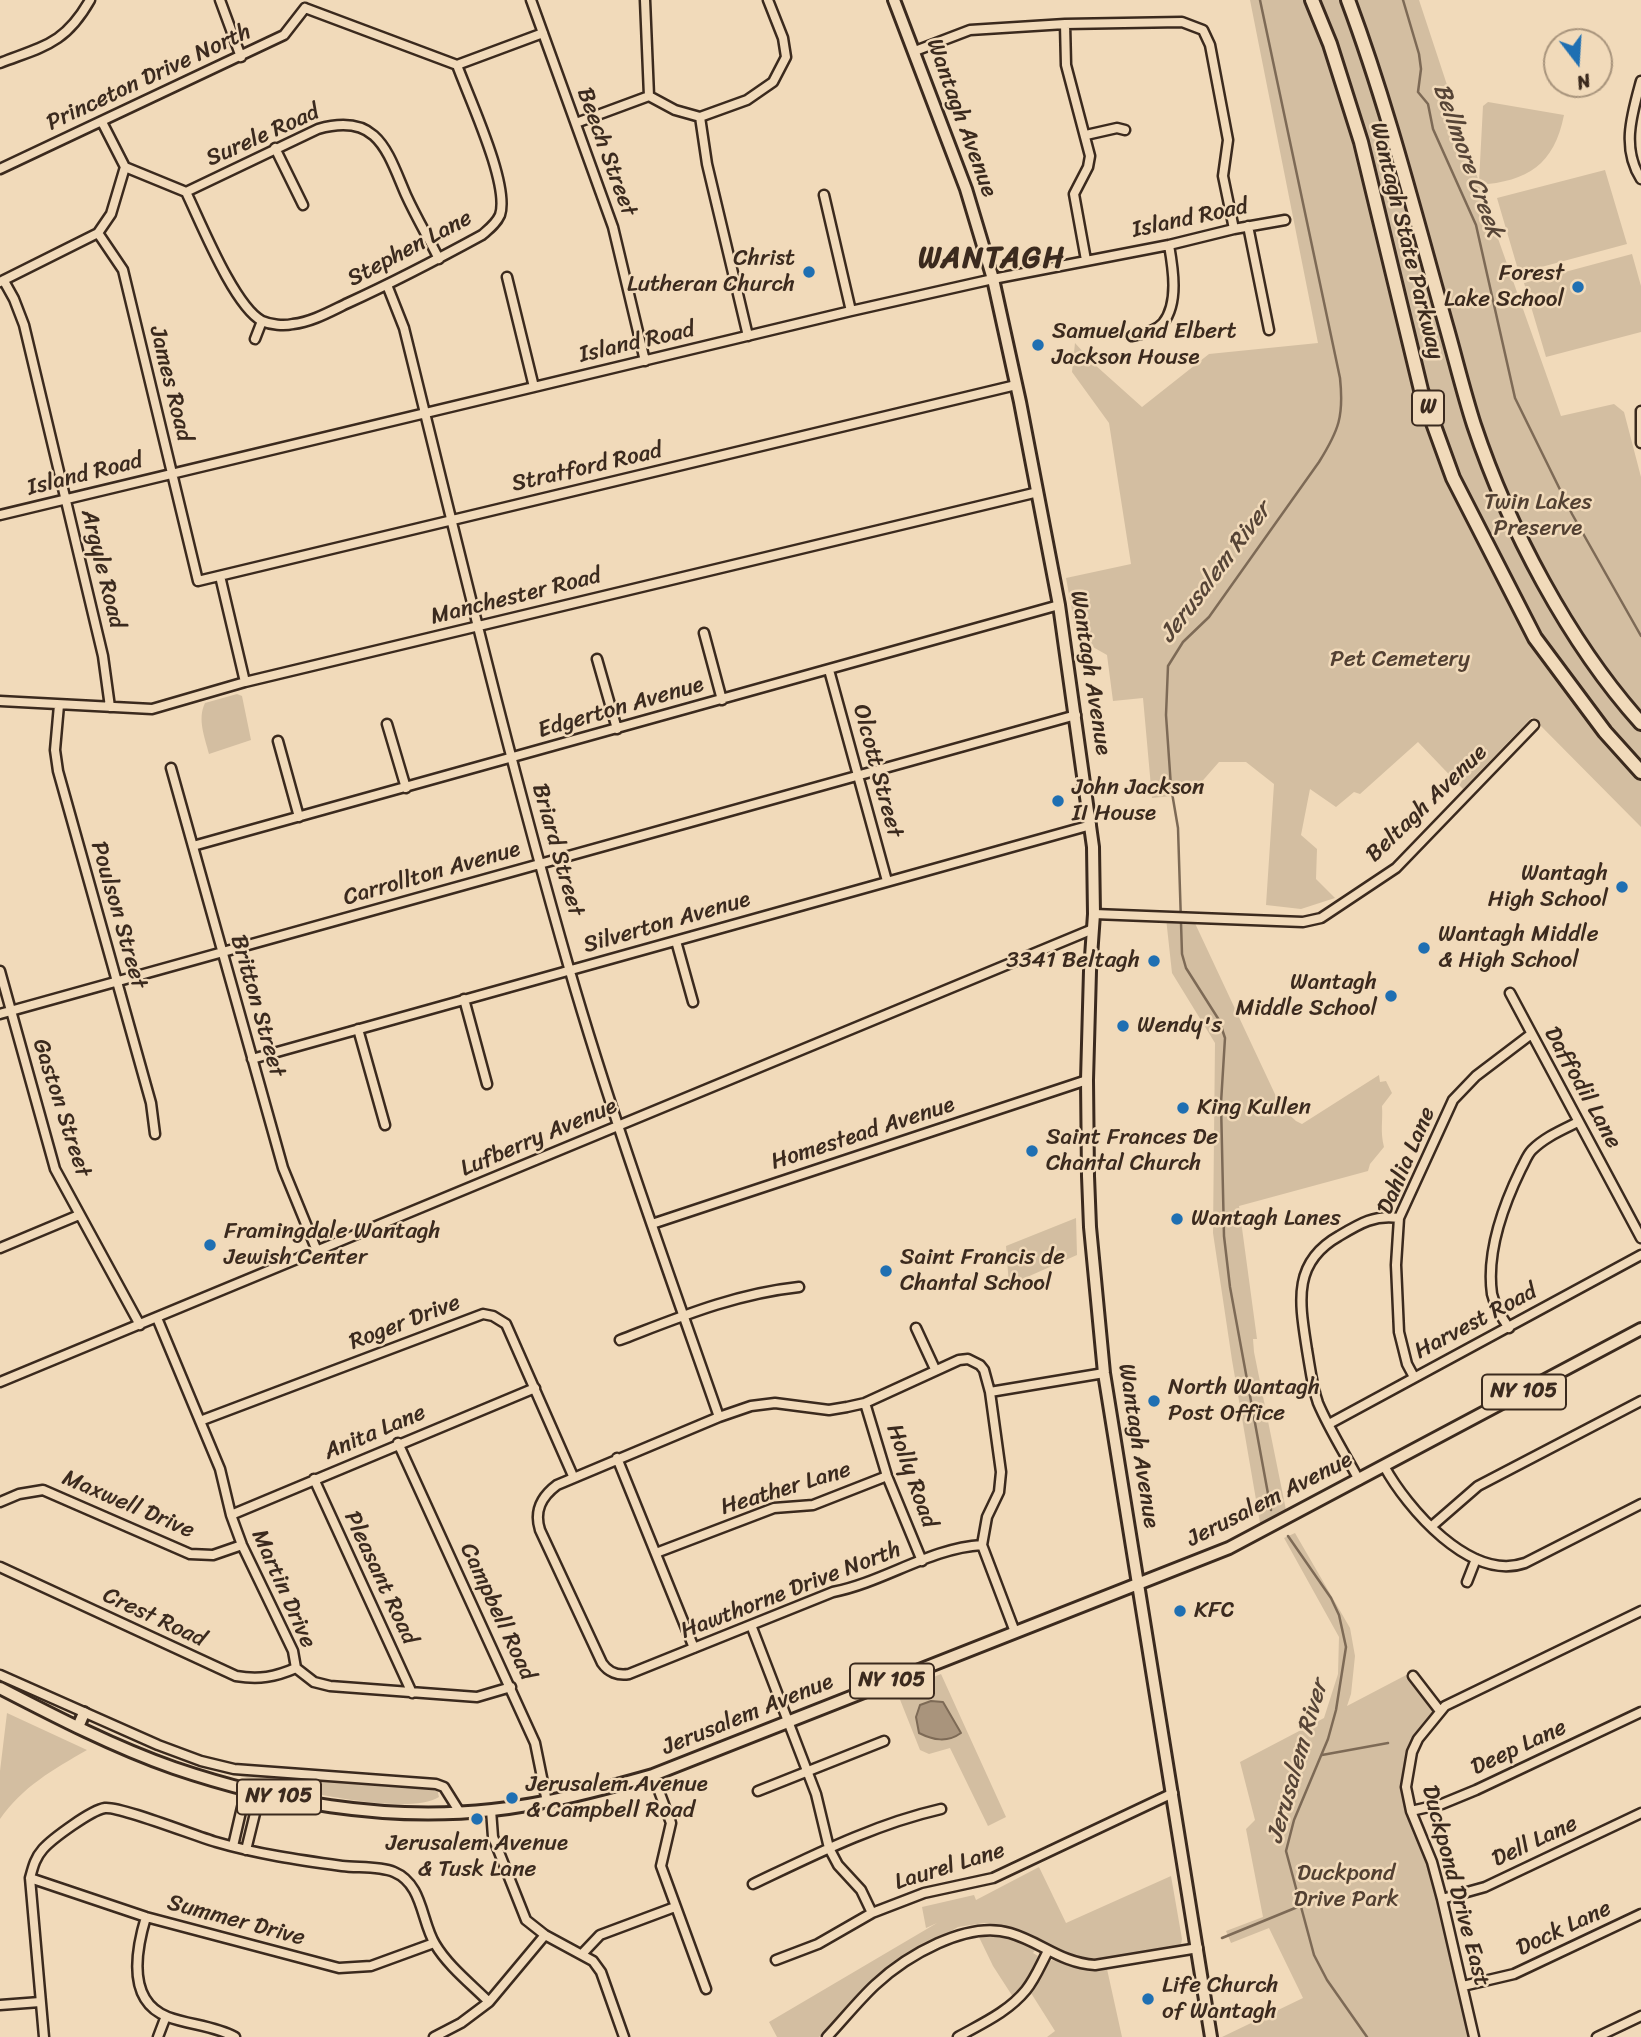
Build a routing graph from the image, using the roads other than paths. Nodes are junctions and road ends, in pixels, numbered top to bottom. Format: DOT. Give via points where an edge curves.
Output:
graph roads {
  1 [pos="90,0"];
  2 [pos="220,0"];
  3 [pos="531,0"];
  4 [pos="645,0"];
  5 [pos="768,0"];
  6 [pos="894,0"];
  7 [pos="1312,0"];
  8 [pos="1348,0"];
  9 [pos="305,4"];
  10 [pos="1065,24"];
  11 [pos="543,33"];
  12 [pos="915,51"];
  13 [pos="241,57"];
  14 [pos="0,64"];
  15 [pos="457,65"];
  16 [pos="1641,81"];
  17 [pos="649,96"];
  18 [pos="700,117"];
  19 [pos="102,122"];
  20 [pos="576,123"];
  21 [pos="1125,130"];
  22 [pos="1086,135"];
  23 [pos="275,148"];
  24 [pos="125,167"];
  25 [pos="0,169"];
  26 [pos="1641,179"];
  27 [pos="186,192"];
  28 [pos="824,195"];
  29 [pos="303,205"];
  30 [pos="1285,220"];
  31 [pos="1248,226"];
  32 [pos="1234,229"];
  33 [pos="98,233"];
  34 [pos="1169,245"];
  35 [pos="439,259"];
  36 [pos="1086,260"];
  37 [pos="507,278"];
  38 [pos="993,279"];
  39 [pos="2,281"];
  40 [pos="387,285"];
  41 [pos="851,311"];
  42 [pos="262,321"];
  43 [pos="1269,330"];
  44 [pos="748,336"];
  45 [pos="1132,336"];
  46 [pos="255,339"];
  47 [pos="645,361"];
  48 [pos="1016,385"];
  49 [pos="534,387"];
  50 [pos="1641,411"];
  51 [pos="425,413"];
  52 [pos="1641,443"];
  53 [pos="172,474"];
  54 [pos="1038,492"];
  55 [pos="65,500"];
  56 [pos="0,515"];
  57 [pos="451,520"];
  58 [pos="190,550"];
  59 [pos="220,576"];
  60 [pos="1059,605"];
  61 [pos="477,627"];
  62 [pos="704,633"];
  63 [pos="597,659"];
  64 [pos="829,670"];
  65 [pos="245,682"];
  66 [pos="722,700"];
  67 [pos="0,701"];
  68 [pos="59,705"];
  69 [pos="110,707"];
  70 [pos="1076,715"];
  71 [pos="1641,723"];
  72 [pos="387,724"];
  73 [pos="1534,725"];
  74 [pos="617,729"];
  75 [pos="278,741"];
  76 [pos="511,758"];
  77 [pos="171,768"];
  78 [pos="1641,772"];
  79 [pos="858,776"];
  80 [pos="405,788"];
  81 [pos="299,817"];
  82 [pos="1091,825"];
  83 [pos="193,846"];
  84 [pos="540,864"];
  85 [pos="887,881"];
  86 [pos="1094,914"];
  87 [pos="1093,929"];
  88 [pos="676,941"];
  89 [pos="223,953"];
  90 [pos="570,970"];
  91 [pos="0,971"];
  92 [pos="117,982"];
  93 [pos="1510,993"];
  94 [pos="464,999"];
  95 [pos="693,1002"];
  96 [pos="11,1011"];
  97 [pos="0,1014"];
  98 [pos="358,1029"];
  99 [pos="1530,1035"];
  100 [pos="252,1059"];
  101 [pos="1087,1080"];
  102 [pos="487,1084"];
  103 [pos="1578,1122"];
  104 [pos="385,1125"];
  105 [pos="618,1125"];
  106 [pos="155,1133"];
  107 [pos="79,1215"];
  108 [pos="1399,1218"];
  109 [pos="652,1224"];
  110 [pos="1641,1238"];
  111 [pos="0,1248"];
  112 [pos="317,1251"];
  113 [pos="1641,1255"];
  114 [pos="799,1287"];
  115 [pos="684,1316"];
  116 [pos="158,1318"];
  117 [pos="140,1325"];
  118 [pos="916,1328"];
  119 [pos="1509,1328"];
  120 [pos="1641,1329"];
  121 [pos="620,1340"];
  122 [pos="935,1369"];
  123 [pos="1104,1373"];
  124 [pos="1414,1377"];
  125 [pos="0,1382"];
  126 [pos="535,1388"];
  127 [pos="990,1392"];
  128 [pos="1641,1401"];
  129 [pos="865,1403"];
  130 [pos="719,1417"];
  131 [pos="200,1421"];
  132 [pos="1329,1424"];
  133 [pos="398,1443"];
  134 [pos="617,1458"];
  135 [pos="1384,1466"];
  136 [pos="573,1476"];
  137 [pos="887,1476"];
  138 [pos="314,1479"];
  139 [pos="1359,1480"];
  140 [pos="0,1502"];
  141 [pos="1641,1504"];
  142 [pos="231,1515"];
  143 [pos="1432,1526"];
  144 [pos="242,1545"];
  145 [pos="982,1545"];
  146 [pos="656,1553"];
  147 [pos="1476,1559"];
  148 [pos="922,1561"];
  149 [pos="0,1567"];
  150 [pos="1468,1583"];
  151 [pos="1139,1585"];
  152 [pos="1641,1611"];
  153 [pos="751,1625"];
  154 [pos="1015,1632"];
  155 [pos="694,1648"];
  156 [pos="296,1668"];
  157 [pos="0,1675"];
  158 [pos="1413,1676"];
  159 [pos="511,1687"];
  160 [pos="0,1688"];
  161 [pos="412,1693"];
  162 [pos="0,1697"];
  163 [pos="1440,1711"];
  164 [pos="1641,1712"];
  165 [pos="84,1713"];
  166 [pos="60,1718"];
  167 [pos="789,1722"];
  168 [pos="78,1727"];
  169 [pos="884,1741"];
  170 [pos="807,1771"];
  171 [pos="653,1775"];
  172 [pos="246,1790"];
  173 [pos="758,1791"];
  174 [pos="260,1793"];
  175 [pos="1173,1793"];
  176 [pos="547,1802"];
  177 [pos="941,1809"];
  178 [pos="491,1810"];
  179 [pos="459,1811"];
  180 [pos="1411,1811"];
  181 [pos="1641,1813"];
  182 [pos="233,1846"];
  183 [pos="829,1848"];
  184 [pos="246,1850"];
  185 [pos="30,1878"];
  186 [pos="753,1884"];
  187 [pos="1442,1899"];
  188 [pos="675,1907"];
  189 [pos="872,1913"];
  190 [pos="1641,1914"];
  191 [pos="146,1917"];
  192 [pos="545,1934"];
  193 [pos="434,1943"];
  194 [pos="1198,1948"];
  195 [pos="1048,1951"];
  196 [pos="582,1954"];
  197 [pos="776,1960"];
  198 [pos="1463,1986"];
  199 [pos="706,1989"];
  200 [pos="40,2002"];
  201 [pos="489,2002"];
  202 [pos="0,2005"];
  203 [pos="166,2016"];
  204 [pos="1641,2016"];
  205 [pos="44,2037"];
  206 [pos="158,2037"];
  207 [pos="235,2037"];
  208 [pos="434,2037"];
  209 [pos="624,2037"];
  210 [pos="827,2037"];
  211 [pos="958,2037"];
  212 [pos="1212,2037"];
  213 [pos="1474,2037"];
  214 [pos="1597,2037"];
  1 -- 14 [label="street" via="79,20 55,42"];
  2 -- 13 [label="street"];
  3 -- 11 [label="street, Beech Street"];
  4 -- 17 [label="street"];
  5 -- 18 [label="street" via="786,57 779,73 747,100"];
  6 -- 12 [label="main road, Wantagh Avenue"];
  7 -- 78 [label="highway, Wantagh State Parkway / W" via="1361,142 1421,390 1453,478 1535,638"];
  8 -- 71 [label="highway, Wantagh State Parkway / W" via="1372,65 1474,425 1498,489 1543,582 1592,662"];
  9 -- 13 [label="street, Princeton Drive North" via="284,35"];
  9 -- 15 [label="street"];
  10 -- 12 [label="street" via="970,30"];
  10 -- 22 [label="street" via="1066,65"];
  10 -- 32 [label="street" via="1182,22 1203,30 1210,45 1228,141 1223,176"];
  11 -- 15 [label="street"];
  11 -- 20 [label="street, Beech Street"];
  12 -- 38 [label="main road, Wantagh Avenue" via="966,189"];
  13 -- 19 [label="street, Princeton Drive North"];
  15 -- 35 [label="street, Stephen Lane" via="499,180 502,201 494,225"];
  16 -- 26 [label="street" via="1629,138"];
  17 -- 18 [label="street"];
  17 -- 20 [label="street"];
  18 -- 44 [label="street"];
  19 -- 24 [label="street"];
  19 -- 25 [label="street, Princeton Drive North"];
  20 -- 47 [label="street, Beech Street" via="613,228"];
  21 -- 22 [label="street"];
  22 -- 36 [label="street" via="1090,162 1076,187 1074,202"];
  23 -- 27 [label="street, Surele Road"];
  23 -- 29 [label="street"];
  23 -- 35 [label="street, Surele Road" via="334,125 350,125 373,135 390,154"];
  24 -- 27 [label="street, Surele Road"];
  24 -- 33 [label="street" via="111,214"];
  27 -- 42 [label="street" via="235,291"];
  28 -- 41 [label="street"];
  30 -- 31 [label="street, Island Road"];
  31 -- 32 [label="street, Island Road"];
  31 -- 43 [label="street"];
  32 -- 34 [label="street, Island Road"];
  33 -- 39 [label="street"];
  33 -- 53 [label="street, James Road" via="123,271"];
  34 -- 36 [label="street, Island Road"];
  34 -- 45 [label="street" via="1174,276 1167,315 1151,331"];
  35 -- 40 [label="street, Stephen Lane"];
  36 -- 38 [label="street, Island Road"];
  37 -- 49 [label="street"];
  38 -- 41 [label="street, Island Road"];
  38 -- 48 [label="main road, Wantagh Avenue"];
  39 -- 55 [label="street, Argyle Road" via="24,325"];
  40 -- 42 [label="street, Stephen Lane" via="295,324"];
  40 -- 51 [label="street, Briard Street" via="404,328"];
  41 -- 44 [label="street, Island Road"];
  42 -- 46 [label="street"];
  44 -- 47 [label="street, Island Road"];
  47 -- 49 [label="street, Island Road"];
  48 -- 54 [label="main road, Wantagh Avenue"];
  48 -- 57 [label="street, Stratford Road"];
  49 -- 51 [label="street, Island Road"];
  50 -- 52 [label="street"];
  51 -- 53 [label="street, Island Road"];
  51 -- 57 [label="street, Briard Street"];
  53 -- 55 [label="street, Island Road"];
  53 -- 58 [label="street, James Road"];
  54 -- 60 [label="main road, Wantagh Avenue"];
  54 -- 61 [label="street, Manchester Road"];
  55 -- 56 [label="street, Island Road"];
  55 -- 69 [label="street, Argyle Road" via="103,656"];
  57 -- 59 [label="street, Stratford Road"];
  57 -- 61 [label="street, Briard Street"];
  58 -- 59 [label="street, Stratford Road" via="198,581"];
  59 -- 65 [label="street"];
  60 -- 64 [label="street, Edgerton Avenue"];
  60 -- 70 [label="main road, Wantagh Avenue"];
  61 -- 65 [label="street, Manchester Road"];
  61 -- 76 [label="street, Briard Street"];
  62 -- 66 [label="street"];
  63 -- 74 [label="street"];
  64 -- 66 [label="street, Edgerton Avenue"];
  64 -- 79 [label="street, Olcott Street"];
  65 -- 69 [label="street, Manchester Road" via="152,709"];
  66 -- 74 [label="street, Edgerton Avenue"];
  67 -- 68 [label="street, Manchester Road"];
  68 -- 69 [label="street, Manchester Road"];
  68 -- 92 [label="street, Poulson Street" via="58,771"];
  70 -- 79 [label="street, Carrollton Avenue"];
  70 -- 82 [label="main road, Wantagh Avenue"];
  72 -- 80 [label="street"];
  73 -- 86 [label="street, Beltagh Avenue" via="1396,868 1321,918 1303,922"];
  74 -- 76 [label="street, Edgerton Avenue"];
  75 -- 81 [label="street"];
  76 -- 80 [label="street, Edgerton Avenue"];
  76 -- 84 [label="street, Briard Street"];
  77 -- 83 [label="street, Britton Street"];
  79 -- 84 [label="street, Carrollton Avenue"];
  79 -- 85 [label="street, Olcott Street"];
  80 -- 81 [label="street, Edgerton Avenue"];
  81 -- 83 [label="street, Edgerton Avenue"];
  82 -- 85 [label="street, Silverton Avenue"];
  82 -- 86 [label="main road, Wantagh Avenue"];
  83 -- 89 [label="street, Britton Street"];
  84 -- 89 [label="street, Carrollton Avenue"];
  84 -- 90 [label="street, Briard Street"];
  85 -- 88 [label="street, Silverton Avenue"];
  86 -- 87 [label="main road, Wantagh Avenue"];
  87 -- 101 [label="main road, Wantagh Avenue"];
  87 -- 105 [label="street, Lufberry Avenue"];
  88 -- 90 [label="street, Silverton Avenue"];
  88 -- 95 [label="street"];
  89 -- 92 [label="street, Carrollton Avenue"];
  89 -- 100 [label="street, Britton Street"];
  90 -- 94 [label="street, Silverton Avenue"];
  90 -- 105 [label="street, Briard Street"];
  91 -- 96 [label="street, Gaston Street"];
  92 -- 96 [label="street, Carrollton Avenue"];
  92 -- 106 [label="street, Poulson Street"];
  93 -- 99 [label="street, Daffodil Lane"];
  94 -- 98 [label="street, Silverton Avenue"];
  94 -- 102 [label="street"];
  96 -- 97 [label="street, Carrollton Avenue"];
  96 -- 107 [label="street, Gaston Street" via="55,1169"];
  98 -- 100 [label="street, Silverton Avenue"];
  98 -- 104 [label="street"];
  99 -- 103 [label="street, Daffodil Lane"];
  99 -- 108 [label="street, Dahlia Lane" via="1476,1076 1453,1100"];
  100 -- 112 [label="street, Britton Street" via="282,1168"];
  101 -- 109 [label="street, Homestead Avenue"];
  101 -- 123 [label="main road, Wantagh Avenue" via="1089,1212"];
  103 -- 110 [label="street, Daffodil Lane"];
  103 -- 119 [label="street" via="1548,1136 1530,1152 1507,1200 1492,1260 1492,1294"];
  105 -- 109 [label="street, Briard Street"];
  105 -- 112 [label="street, Lufberry Avenue"];
  107 -- 111 [label="street"];
  107 -- 117 [label="street, Gaston Street"];
  108 -- 124 [label="street, Dahlia Lane" via="1399,1332"];
  108 -- 132 [label="street" via="1367,1220 1335,1238 1314,1256 1302,1279 1301,1309 1314,1387"];
  109 -- 115 [label="street, Briard Street"];
  112 -- 116 [label="street, Lufberry Avenue"];
  113 -- 119 [label="street, Harvest Road"];
  114 -- 115 [label="street" via="753,1293"];
  115 -- 121 [label="street"];
  115 -- 130 [label="street, Briard Street"];
  116 -- 117 [label="street, Lufberry Avenue"];
  116 -- 131 [label="street, Martin Drive"];
  117 -- 125 [label="street, Lufberry Avenue"];
  118 -- 122 [label="street"];
  119 -- 124 [label="street, Harvest Road"];
  120 -- 135 [label="main road, Jerusalem Avenue / NY 105"];
  122 -- 127 [label="street" via="959,1360 975,1362 984,1370"];
  122 -- 129 [label="street"];
  123 -- 127 [label="street"];
  123 -- 151 [label="main road, Wantagh Avenue"];
  124 -- 132 [label="street, Harvest Road"];
  126 -- 131 [label="street, Roger Drive" via="506,1324 483,1314"];
  126 -- 133 [label="street, Anita Lane"];
  126 -- 136 [label="street, Roger Drive"];
  127 -- 145 [label="street" via="1001,1472"];
  128 -- 143 [label="street" via="1478,1486"];
  129 -- 130 [label="street" via="829,1410 763,1404"];
  129 -- 137 [label="street, Holly Road"];
  130 -- 134 [label="street"];
  131 -- 142 [label="street, Martin Drive" via="220,1469"];
  132 -- 139 [label="street"];
  133 -- 138 [label="street, Anita Lane"];
  133 -- 159 [label="street, Campbell Road"];
  134 -- 136 [label="street"];
  134 -- 146 [label="street"];
  135 -- 139 [label="main road, Jerusalem Avenue / NY 105"];
  135 -- 143 [label="street" via="1396,1488"];
  136 -- 155 [label="street, Hawthorne Drive North" via="547,1493 538,1508 538,1522 602,1663 614,1673 629,1674"];
  137 -- 146 [label="street, Heather Lane" via="813,1505 774,1508"];
  137 -- 148 [label="street, Holly Road"];
  138 -- 142 [label="street, Anita Lane"];
  138 -- 161 [label="street, Pleasant Road"];
  139 -- 151 [label="main road, Jerusalem Avenue / NY 105" via="1229,1548"];
  140 -- 144 [label="street, Maxwell Drive" via="19,1493 43,1490 190,1553 213,1555"];
  141 -- 147 [label="street" via="1516,1566"];
  142 -- 144 [label="street, Martin Drive"];
  143 -- 147 [label="street"];
  144 -- 156 [label="street, Martin Drive" via="293,1651"];
  145 -- 148 [label="street, Hawthorne Drive North" via="955,1548"];
  145 -- 154 [label="street"];
  146 -- 155 [label="street"];
  147 -- 150 [label="street"];
  148 -- 153 [label="street, Hawthorne Drive North"];
  149 -- 156 [label="street, Crest Road" via="236,1676 274,1677"];
  151 -- 154 [label="main road, Jerusalem Avenue / NY 105"];
  151 -- 175 [label="main road, Wantagh Avenue"];
  152 -- 163 [label="street"];
  153 -- 155 [label="street, Hawthorne Drive North"];
  153 -- 167 [label="street"];
  154 -- 167 [label="main road, Jerusalem Avenue / NY 105"];
  156 -- 161 [label="street, Martin Drive" via="314,1682 330,1686"];
  157 -- 165 [label="street"];
  158 -- 163 [label="street"];
  159 -- 161 [label="street, Martin Drive" via="477,1697"];
  159 -- 176 [label="street, Campbell Road" via="535,1743"];
  160 -- 166 [label="main road, Jerusalem Avenue / NY 105"];
  162 -- 166 [label="main road, Jerusalem Avenue / NY 105"];
  163 -- 180 [label="street, Duckpond Drive East" via="1412,1752 1406,1787"];
  164 -- 180 [label="street, Deep Lane" via="1476,1790"];
  165 -- 168 [label="main road"];
  165 -- 179 [label="street" via="220,1767 436,1784 444,1787"];
  166 -- 168 [label="main road, Jerusalem Avenue / NY 105"];
  167 -- 170 [label="street"];
  167 -- 171 [label="main road, Jerusalem Avenue / NY 105"];
  168 -- 172 [label="main road, Jerusalem Avenue / NY 105" via="172,1767"];
  169 -- 170 [label="street"];
  170 -- 173 [label="street"];
  170 -- 183 [label="street"];
  171 -- 176 [label="main road, Jerusalem Avenue / NY 105"];
  171 -- 188 [label="street" via="671,1823 661,1866"];
  172 -- 174 [label="main road, Jerusalem Avenue / NY 105"];
  172 -- 182 [label="street"];
  174 -- 179 [label="main road, Jerusalem Avenue / NY 105" via="376,1811"];
  174 -- 184 [label="street"];
  175 -- 189 [label="street, Laurel Lane" via="993,1878 924,1893"];
  175 -- 194 [label="main road, Wantagh Avenue"];
  176 -- 178 [label="main road, Jerusalem Avenue / NY 105"];
  177 -- 183 [label="street" via="902,1818"];
  178 -- 179 [label="main road, Jerusalem Avenue / NY 105"];
  178 -- 192 [label="street" via="493,1837 519,1906 526,1920"];
  180 -- 187 [label="street, Duckpond Drive East"];
  181 -- 187 [label="street, Dell Lane" via="1485,1887"];
  182 -- 184 [label="street"];
  182 -- 185 [label="street" via="105,1808 50,1843 34,1862"];
  183 -- 186 [label="street"];
  183 -- 189 [label="street" via="861,1890"];
  184 -- 193 [label="street" via="394,1872 416,1893"];
  185 -- 191 [label="street, Summer Drive"];
  185 -- 200 [label="street"];
  187 -- 198 [label="street, Duckpond Drive East"];
  188 -- 196 [label="street" via="600,1935"];
  188 -- 199 [label="street"];
  189 -- 197 [label="street, Laurel Lane" via="818,1944"];
  190 -- 198 [label="street, Dock Lane" via="1514,1974"];
  191 -- 193 [label="street, Summer Drive" via="340,1968 371,1966"];
  191 -- 203 [label="street" via="136,1974 143,1995"];
  192 -- 196 [label="street"];
  192 -- 201 [label="street"];
  193 -- 201 [label="street"];
  194 -- 195 [label="street" via="1095,1965 1067,1961"];
  194 -- 212 [label="main road, Wantagh Avenue"];
  195 -- 210 [label="street" via="1010,1933 991,1930 947,1938 876,1984"];
  195 -- 211 [label="street" via="1016,2001"];
  196 -- 209 [label="street" via="601,1972"];
  198 -- 213 [label="street, Duckpond Drive East"];
  200 -- 202 [label="street"];
  200 -- 205 [label="street"];
  201 -- 208 [label="street" via="461,2024"];
  203 -- 206 [label="street"];
  203 -- 207 [label="street"];
  204 -- 214 [label="street"];
}
